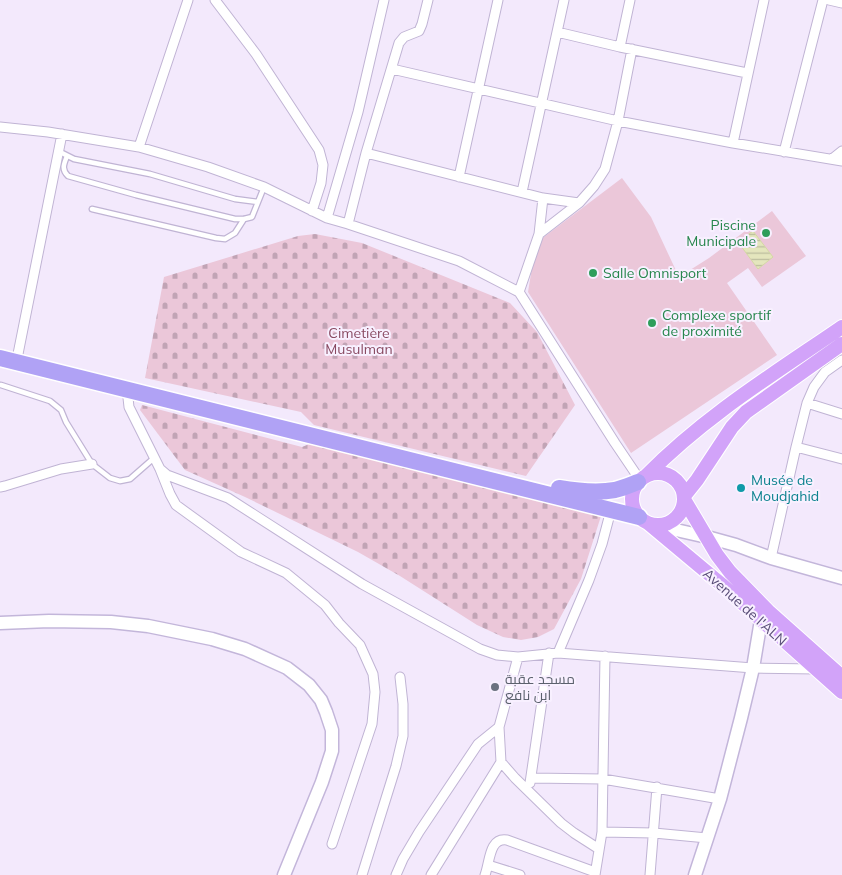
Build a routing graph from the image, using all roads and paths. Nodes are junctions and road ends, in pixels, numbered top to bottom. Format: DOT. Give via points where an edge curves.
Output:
graph roads {
  1 [pos="188,0"];
  2 [pos="215,0"];
  3 [pos="384,0"];
  4 [pos="428,0"];
  5 [pos="498,0"];
  6 [pos="564,0"];
  7 [pos="630,0"];
  8 [pos="764,0"];
  9 [pos="823,0"];
  10 [pos="829,0"];
  11 [pos="842,3"];
  12 [pos="557,32"];
  13 [pos="620,47"];
  14 [pos="632,50"];
  15 [pos="392,69"];
  16 [pos="747,73"];
  17 [pos="478,89"];
  18 [pos="542,103"];
  19 [pos="618,120"];
  20 [pos="0,127"];
  21 [pos="62,134"];
  22 [pos="733,143"];
  23 [pos="139,146"];
  24 [pos="58,151"];
  25 [pos="842,151"];
  26 [pos="784,152"];
  27 [pos="366,153"];
  28 [pos="67,156"];
  29 [pos="832,159"];
  30 [pos="842,161"];
  31 [pos="459,177"];
  32 [pos="264,187"];
  33 [pos="522,192"];
  34 [pos="543,198"];
  35 [pos="258,202"];
  36 [pos="579,203"];
  37 [pos="92,209"];
  38 [pos="312,211"];
  39 [pos="327,218"];
  40 [pos="244,219"];
  41 [pos="348,224"];
  42 [pos="539,234"];
  43 [pos="520,292"];
  44 [pos="842,327"];
  45 [pos="842,344"];
  46 [pos="0,349"];
  47 [pos="18,354"];
  48 [pos="0,358"];
  49 [pos="842,360"];
  50 [pos="1,384"];
  51 [pos="127,389"];
  52 [pos="807,403"];
  53 [pos="842,414"];
  54 [pos="796,446"];
  55 [pos="154,458"];
  56 [pos="842,459"];
  57 [pos="92,464"];
  58 [pos="160,469"];
  59 [pos="642,479"];
  60 [pos="0,487"];
  61 [pos="685,498"];
  62 [pos="611,510"];
  63 [pos="647,522"];
  64 [pos="707,537"];
  65 [pos="771,558"];
  66 [pos="842,578"];
  67 [pos="765,616"];
  68 [pos="0,623"];
  69 [pos="553,653"];
  70 [pos="605,656"];
  71 [pos="518,657"];
  72 [pos="753,668"];
  73 [pos="816,669"];
  74 [pos="842,677"];
  75 [pos="400,678"];
  76 [pos="842,692"];
  77 [pos="499,727"];
  78 [pos="501,762"];
  79 [pos="531,778"];
  80 [pos="603,779"];
  81 [pos="657,788"];
  82 [pos="529,791"];
  83 [pos="720,798"];
  84 [pos="602,832"];
  85 [pos="654,833"];
  86 [pos="707,838"];
  87 [pos="332,844"];
  88 [pos="599,849"];
  89 [pos="488,865"];
  90 [pos="595,874"];
  91 [pos="284,875"];
  92 [pos="362,875"];
  93 [pos="396,875"];
  94 [pos="431,875"];
  95 [pos="485,875"];
  96 [pos="520,875"];
  97 [pos="650,875"];
  98 [pos="695,875"];
  1 -- 23 [label="street"];
  2 -- 38 [label="street" via="256,54 319,150 323,165 321,183"];
  3 -- 39 [label="street" via="358,112"];
  4 -- 15 [label="street" via="419,31 404,37 399,43"];
  5 -- 17 [label="street"];
  6 -- 12 [label="street"];
  7 -- 13 [label="street"];
  8 -- 16 [label="street"];
  9 -- 26 [label="street"];
  10 -- 11 [label="street"];
  12 -- 13 [label="street"];
  12 -- 18 [label="street"];
  13 -- 14 [label="street"];
  14 -- 16 [label="street"];
  14 -- 19 [label="street"];
  15 -- 17 [label="street"];
  15 -- 27 [label="street"];
  16 -- 22 [label="street"];
  17 -- 18 [label="street"];
  17 -- 31 [label="street"];
  18 -- 19 [label="street"];
  18 -- 33 [label="street"];
  19 -- 22 [label="street"];
  19 -- 36 [label="street" via="605,170"];
  20 -- 21 [label="street"];
  21 -- 23 [label="street"];
  21 -- 24 [label="street"];
  22 -- 26 [label="street"];
  23 -- 32 [label="street"];
  24 -- 28 [label="lane"];
  24 -- 47 [label="street"];
  25 -- 29 [label="street"];
  26 -- 29 [label="street"];
  27 -- 31 [label="street"];
  27 -- 41 [label="street"];
  28 -- 35 [label="lane"];
  28 -- 40 [label="lane" via="63,166 68,176 136,196"];
  29 -- 30 [label="street"];
  31 -- 33 [label="street"];
  32 -- 35 [label="lane"];
  32 -- 38 [label="street"];
  33 -- 34 [label="street"];
  34 -- 36 [label="street"];
  34 -- 42 [label="street"];
  35 -- 40 [label="lane" via="252,216"];
  36 -- 42 [label="street"];
  37 -- 40 [label="lane" via="226,239 235,233"];
  38 -- 39 [label="street"];
  39 -- 41 [label="street"];
  41 -- 43 [label="street" via="459,261"];
  42 -- 43 [label="street"];
  43 -- 59 [label="street" via="609,434"];
  44 -- 59 [label="main road" via="730,403"];
  45 -- 61 [label="main road" via="746,412 732,427"];
  46 -- 47 [label="highway"];
  47 -- 59 [label="highway" via="562,488 616,490"];
  48 -- 51 [label="highway"];
  49 -- 52 [label="street" via="825,372"];
  50 -- 57 [label="lane" via="50,401 61,410"];
  51 -- 55 [label="street" via="129,407"];
  51 -- 62 [label="highway"];
  52 -- 53 [label="street"];
  52 -- 54 [label="street"];
  54 -- 56 [label="street"];
  54 -- 65 [label="street"];
  55 -- 57 [label="lane" via="130,479 120,481 110,478"];
  55 -- 58 [label="street"];
  57 -- 60 [label="street" via="61,468"];
  58 -- 71 [label="street" via="167,475 228,498 362,584 480,649"];
  58 -- 87 [label="street" via="176,505 241,552 286,573 325,605 360,645 373,674 372,724"];
  59 -- 61 [label="main road" via="655,473 671,476 678,481"];
  59 -- 63 [label="main road" via="634,488 632,502"];
  61 -- 63 [label="main road" via="683,509 671,522 663,525"];
  61 -- 64 [label="main road, Avenue de l'ALN"];
  62 -- 63 [label="highway"];
  62 -- 69 [label="street" via="589,580"];
  63 -- 64 [label="main road"];
  63 -- 67 [label="main road, Avenue de l'ALN"];
  64 -- 65 [label="main road"];
  64 -- 67 [label="main road, Avenue de l'ALN" via="717,555"];
  65 -- 66 [label="main road"];
  67 -- 72 [label="main road"];
  67 -- 73 [label="main road, Avenue de l'ALN"];
  67 -- 74 [label="main road, Avenue de l'ALN"];
  68 -- 91 [label="main road" via="111,622 148,626 245,649 287,668 309,685 326,712 332,730 332,751"];
  69 -- 70 [label="street"];
  69 -- 71 [label="street"];
  69 -- 79 [label="street"];
  70 -- 72 [label="street"];
  70 -- 80 [label="street"];
  71 -- 77 [label="street"];
  72 -- 73 [label="street"];
  72 -- 83 [label="main road"];
  73 -- 76 [label="main road, Avenue de l'ALN"];
  75 -- 92 [label="street" via="403,736"];
  77 -- 78 [label="street"];
  77 -- 93 [label="street" via="478,744 415,839"];
  78 -- 82 [label="street"];
  78 -- 94 [label="street"];
  79 -- 80 [label="street"];
  79 -- 82 [label="street"];
  80 -- 81 [label="street"];
  80 -- 84 [label="street"];
  81 -- 83 [label="street"];
  81 -- 85 [label="street"];
  82 -- 88 [label="street" via="561,823"];
  83 -- 86 [label="main road"];
  84 -- 85 [label="street"];
  84 -- 88 [label="street"];
  85 -- 86 [label="street"];
  85 -- 97 [label="street"];
  86 -- 98 [label="main road"];
  88 -- 90 [label="street"];
  89 -- 90 [label="street" via="492,848 503,840"];
  89 -- 95 [label="street"];
  89 -- 96 [label="street"];
}
